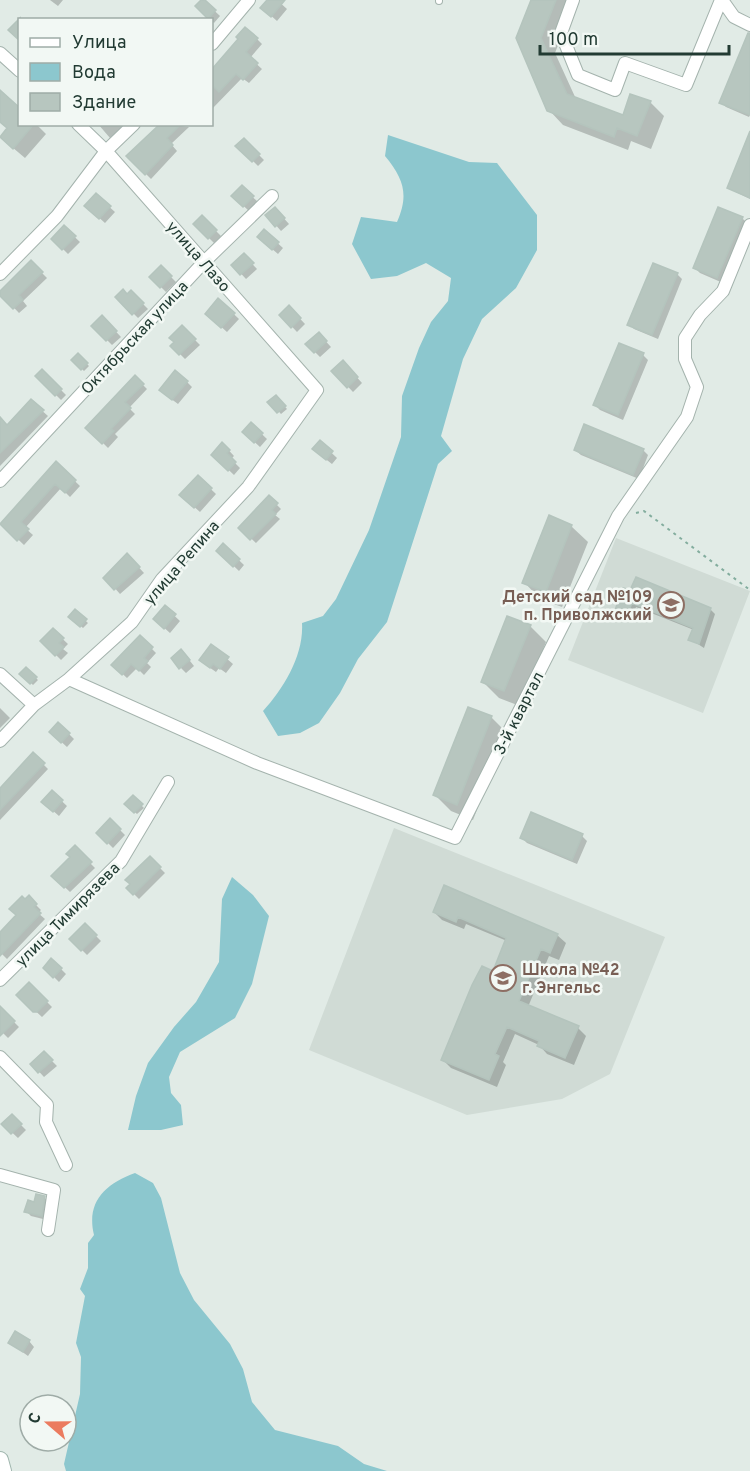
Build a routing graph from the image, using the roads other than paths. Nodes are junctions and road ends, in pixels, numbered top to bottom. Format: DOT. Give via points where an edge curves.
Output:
graph roads {
  1 [pos="249,0"];
  2 [pos="573,0"];
  3 [pos="722,0"];
  4 [pos="750,25"];
  5 [pos="213,44"];
  6 [pos="0,53"];
  7 [pos="18,69"];
  8 [pos="80,126"];
  9 [pos="132,126"];
  10 [pos="106,151"];
  11 [pos="272,196"];
  12 [pos="750,225"];
  13 [pos="204,262"];
  14 [pos="0,274"];
  15 [pos="317,390"];
  16 [pos="0,481"];
  17 [pos="0,674"];
  18 [pos="69,679"];
  19 [pos="34,705"];
  20 [pos="0,741"];
  21 [pos="168,782"];
  22 [pos="0,980"];
  23 [pos="0,1057"];
  24 [pos="66,1165"];
  25 [pos="0,1175"];
  26 [pos="48,1230"];
  27 [pos="0,1460"];
  28 [pos="3,1471"];
  1 -- 5 [label="street"];
  2 -- 3 [label="street" via="561,33 578,75 615,90 626,63 686,85"];
  3 -- 4 [label="street" via="734,17"];
  6 -- 7 [label="street"];
  8 -- 10 [label="street, улица Лазо"];
  9 -- 10 [label="street"];
  10 -- 13 [label="street, улица Лазо"];
  10 -- 14 [label="street" via="57,216"];
  11 -- 13 [label="street, Октябрьская улица"];
  12 -- 18 [label="street, 3-й квартал" via="723,291 685,338 685,359 697,387 687,417 618,516 455,838 257,763"];
  13 -- 15 [label="street, улица Лазо"];
  13 -- 16 [label="street, Октябрьская улица"];
  15 -- 18 [label="street, улица Репина" via="248,488 162,579 132,622"];
  17 -- 19 [label="street"];
  18 -- 19 [label="street, улица Репина"];
  19 -- 20 [label="street, улица Репина"];
  21 -- 22 [label="street, улица Тимирязева" via="121,861"];
  23 -- 24 [label="street" via="47,1105 46,1122"];
  25 -- 26 [label="street" via="54,1190"];
  27 -- 28 [label="street"];
}
